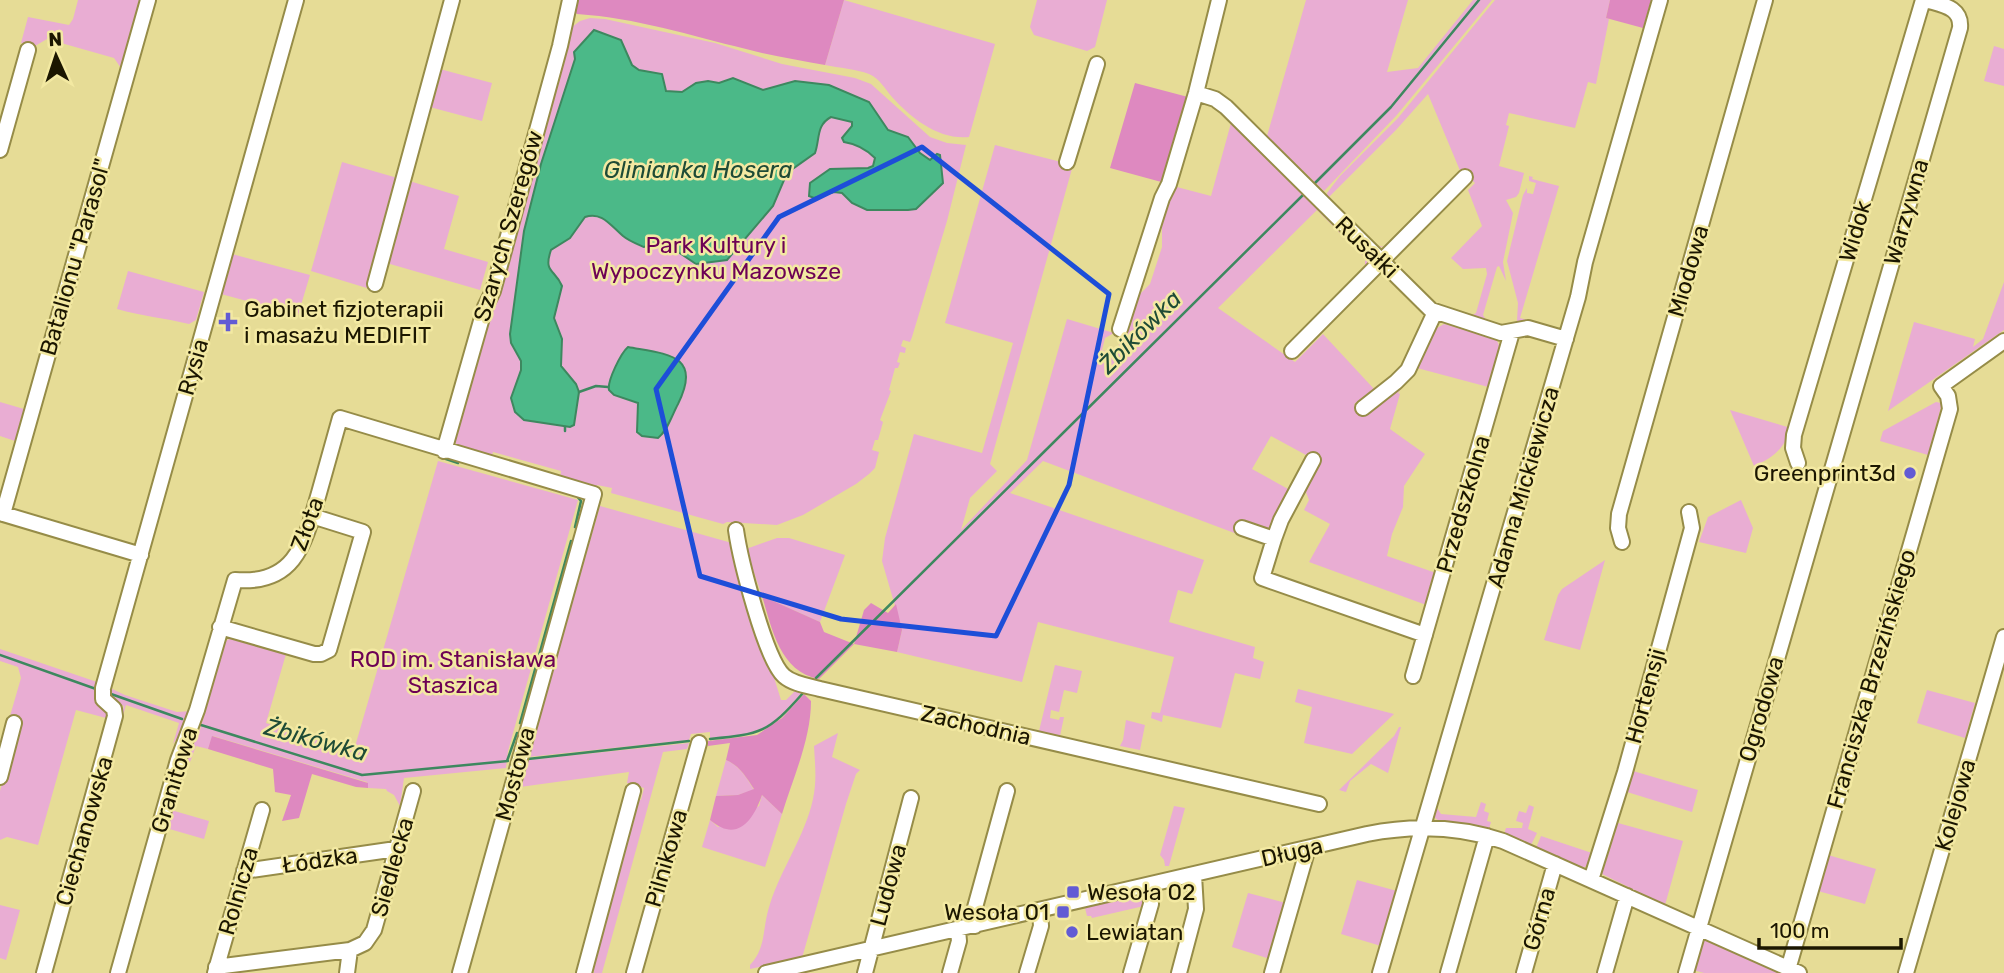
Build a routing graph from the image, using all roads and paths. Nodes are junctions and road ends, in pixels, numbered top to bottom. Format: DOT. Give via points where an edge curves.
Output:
graph roads {
  1 [pos="148,0"];
  2 [pos="296,0"];
  3 [pos="452,0"];
  4 [pos="570,0"];
  5 [pos="1219,0"];
  6 [pos="1660,0"];
  7 [pos="1765,0"];
  8 [pos="1924,0"];
  9 [pos="28,50"];
  10 [pos="1097,64"];
  11 [pos="1196,93"];
  12 [pos="0,150"];
  13 [pos="1067,162"];
  14 [pos="1465,177"];
  15 [pos="1381,261"];
  16 [pos="374,284"];
  17 [pos="1434,312"];
  18 [pos="1120,329"];
  19 [pos="1512,332"];
  20 [pos="1566,339"];
  21 [pos="2004,341"];
  22 [pos="1292,351"];
  23 [pos="1363,408"];
  24 [pos="1838,445"];
  25 [pos="444,451"];
  26 [pos="1313,460"];
  27 [pos="1798,463"];
  28 [pos="1689,512"];
  29 [pos="2,513"];
  30 [pos="312,516"];
  31 [pos="1242,528"];
  32 [pos="737,530"];
  33 [pos="1622,542"];
  34 [pos="1272,543"];
  35 [pos="141,555"];
  36 [pos="232,587"];
  37 [pos="220,627"];
  38 [pos="1425,635"];
  39 [pos="2004,637"];
  40 [pos="1413,676"];
  41 [pos="102,693"];
  42 [pos="14,723"];
  43 [pos="699,743"];
  44 [pos="0,774"];
  45 [pos="413,790"];
  46 [pos="633,791"];
  47 [pos="1007,791"];
  48 [pos="911,798"];
  49 [pos="1319,804"];
  50 [pos="262,810"];
  51 [pos="1422,828"];
  52 [pos="1487,836"];
  53 [pos="1308,848"];
  54 [pos="396,849"];
  55 [pos="1555,864"];
  56 [pos="244,871"];
  57 [pos="1194,875"];
  58 [pos="1591,880"];
  59 [pos="1150,885"];
  60 [pos="1627,896"];
  61 [pos="1040,911"];
  62 [pos="975,926"];
  63 [pos="1699,928"];
  64 [pos="958,930"];
  65 [pos="350,950"];
  66 [pos="870,951"];
  67 [pos="216,970"];
  68 [pos="1791,971"];
  69 [pos="44,973"];
  70 [pos="118,973"];
  71 [pos="347,973"];
  72 [pos="460,973"];
  73 [pos="584,973"];
  74 [pos="634,973"];
  75 [pos="766,973"];
  76 [pos="865,973"];
  77 [pos="950,973"];
  78 [pos="1027,973"];
  79 [pos="1131,973"];
  80 [pos="1179,973"];
  81 [pos="1272,973"];
  82 [pos="1380,973"];
  83 [pos="1448,973"];
  84 [pos="1524,973"];
  85 [pos="1605,973"];
  86 [pos="1686,973"];
  87 [pos="1906,973"];
  1 -- 29 [label="street, Batalionu \"Parasol\""];
  2 -- 35 [label="street, Rysia"];
  3 -- 16 [label="street"];
  4 -- 25 [label="street, Szarych Szeregów" via="493,291"];
  5 -- 11 [label="street"];
  6 -- 20 [label="street, Adama Mickiewicza"];
  7 -- 33 [label="street, Miodowa" via="1619,514"];
  8 -- 24 [label="street, Warzywna" via="1956,12 1960,28"];
  8 -- 27 [label="street, Widok" via="1794,435"];
  9 -- 12 [label="street"];
  10 -- 13 [label="street"];
  11 -- 15 [label="street, Rusałki" via="1226,107"];
  11 -- 18 [label="street"];
  14 -- 15 [label="street"];
  15 -- 17 [label="street, Rusałki"];
  15 -- 22 [label="street"];
  17 -- 19 [label="street, Rusałki"];
  17 -- 23 [label="street" via="1408,370"];
  19 -- 20 [label="street, Rusałki" via="1528,328"];
  19 -- 38 [label="street, Przedszkolna"];
  20 -- 51 [label="street, Adama Mickiewicza"];
  21 -- 68 [label="street, Franciszka Brzezińskiego" via="1941,386 1950,409"];
  24 -- 63 [label="street, Ogrodowa"];
  25 -- 30 [label="street, Złota" via="340,418"];
  25 -- 72 [label="street, Mostowa" via="594,494"];
  26 -- 34 [label="street"];
  28 -- 58 [label="street, Hortensji" via="1692,528"];
  29 -- 35 [label="street"];
  30 -- 36 [label="street, Złota" via="302,547 288,565 262,580 234,580"];
  30 -- 37 [label="street" via="363,532 329,650 314,654"];
  31 -- 34 [label="street"];
  32 -- 49 [label="street, Zachodnia" via="740,556 768,649 785,677 820,689"];
  34 -- 38 [label="street" via="1262,578"];
  35 -- 41 [label="street, Rysia"];
  36 -- 37 [label="street, Granitowa"];
  37 -- 70 [label="street, Granitowa"];
  38 -- 40 [label="street, Przedszkolna"];
  39 -- 87 [label="street, Kolejowa"];
  41 -- 69 [label="street, Ciechanowska" via="116,716"];
  42 -- 44 [label="street"];
  43 -- 74 [label="street, Pilnikowa"];
  45 -- 54 [label="street, Siedlecka"];
  46 -- 73 [label="street"];
  47 -- 62 [label="street" via="974,911"];
  48 -- 66 [label="street, Ludowa"];
  50 -- 56 [label="street, Rolnicza"];
  51 -- 52 [label="street, Długa"];
  51 -- 53 [label="street, Długa" via="1384,831"];
  51 -- 82 [label="street, Adama Mickiewicza"];
  52 -- 55 [label="street, Długa"];
  52 -- 83 [label="street"];
  53 -- 57 [label="street, Długa"];
  53 -- 81 [label="street"];
  54 -- 56 [label="street, Łódzka"];
  54 -- 65 [label="street, Siedlecka" via="372,934"];
  55 -- 58 [label="street, Długa"];
  55 -- 84 [label="street, Górna"];
  56 -- 67 [label="street, Rolnicza"];
  57 -- 59 [label="street, Długa"];
  57 -- 80 [label="street" via="1196,909"];
  58 -- 60 [label="street, Długa"];
  59 -- 61 [label="street, Długa"];
  59 -- 79 [label="street" via="1151,904"];
  60 -- 63 [label="street, Długa"];
  60 -- 85 [label="street"];
  61 -- 62 [label="street, Długa"];
  61 -- 78 [label="street" via="1041,926"];
  62 -- 64 [label="street, Długa"];
  63 -- 68 [label="street, Długa"];
  63 -- 86 [label="street, Ogrodowa"];
  64 -- 66 [label="street, Długa"];
  64 -- 77 [label="street"];
  65 -- 67 [label="street"];
  65 -- 71 [label="street"];
  66 -- 75 [label="street, Długa"];
  66 -- 76 [label="street, Ludowa"];
}
